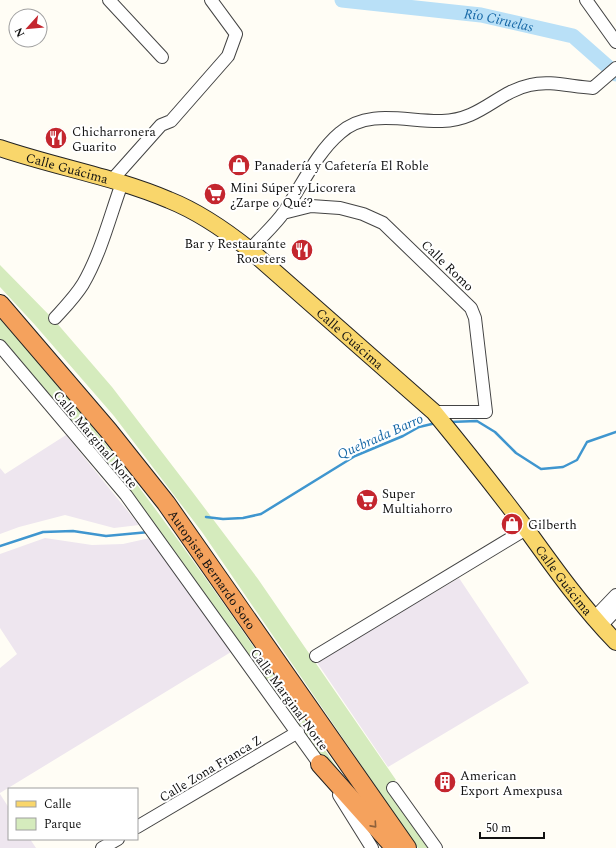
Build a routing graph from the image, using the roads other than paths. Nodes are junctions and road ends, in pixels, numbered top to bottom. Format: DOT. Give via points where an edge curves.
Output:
graph roads {
  1 [pos="109,0"];
  2 [pos="211,0"];
  3 [pos="586,0"];
  4 [pos="616,42"];
  5 [pos="162,57"];
  6 [pos="616,68"];
  7 [pos="0,148"];
  8 [pos="113,180"];
  9 [pos="283,213"];
  10 [pos="250,250"];
  11 [pos="0,304"];
  12 [pos="55,318"];
  13 [pos="0,346"];
  14 [pos="436,415"];
  15 [pos="526,529"];
  16 [pos="616,595"];
  17 [pos="616,610"];
  18 [pos="598,622"];
  19 [pos="616,642"];
  20 [pos="316,656"];
  21 [pos="298,732"];
  22 [pos="320,764"];
  23 [pos="393,788"];
  24 [pos="138,826"];
  25 [pos="116,840"];
  26 [pos="102,848"];
  27 [pos="372,848"];
  28 [pos="395,848"];
  29 [pos="407,848"];
  30 [pos="436,848"];
  1 -- 5 [label="street"];
  2 -- 8 [label="street" via="236,34 228,56 171,121 161,125 136,152 125,159"];
  3 -- 4 [label="street"];
  6 -- 9 [label="street" via="593,88 567,84 530,85 519,88 471,116 456,120 376,118 358,121 340,133 326,148"];
  7 -- 8 [label="main road, Calle Guácima"];
  8 -- 10 [label="main road, Calle Guácima" via="170,200 227,232"];
  8 -- 12 [label="street" via="98,251 83,284"];
  9 -- 10 [label="street"];
  9 -- 14 [label="street, Calle Romo" via="311,206 340,208 383,223 471,308 475,318 486,412"];
  10 -- 14 [label="main road, Calle Guácima"];
  11 -- 29 [label="highway, Autopista Bernardo Soto" via="108,430 166,503"];
  13 -- 21 [label="street, Calle Marginal Norte" via="126,495"];
  14 -- 15 [label="main road, Calle Guácima"];
  15 -- 18 [label="main road, Calle Guácima" via="569,588"];
  15 -- 20 [label="street"];
  16 -- 18 [label="street"];
  17 -- 18 [label="street"];
  18 -- 19 [label="main road, Calle Guácima"];
  21 -- 22 [label="street, Calle Marginal Norte"];
  21 -- 24 [label="street, Calle Zona Franca Z"];
  22 -- 27 [label="street, Calle Marginal Norte"];
  22 -- 28 [label="highway, one-way"];
  23 -- 30 [label="street"];
  25 -- 26 [label="street"];
}
